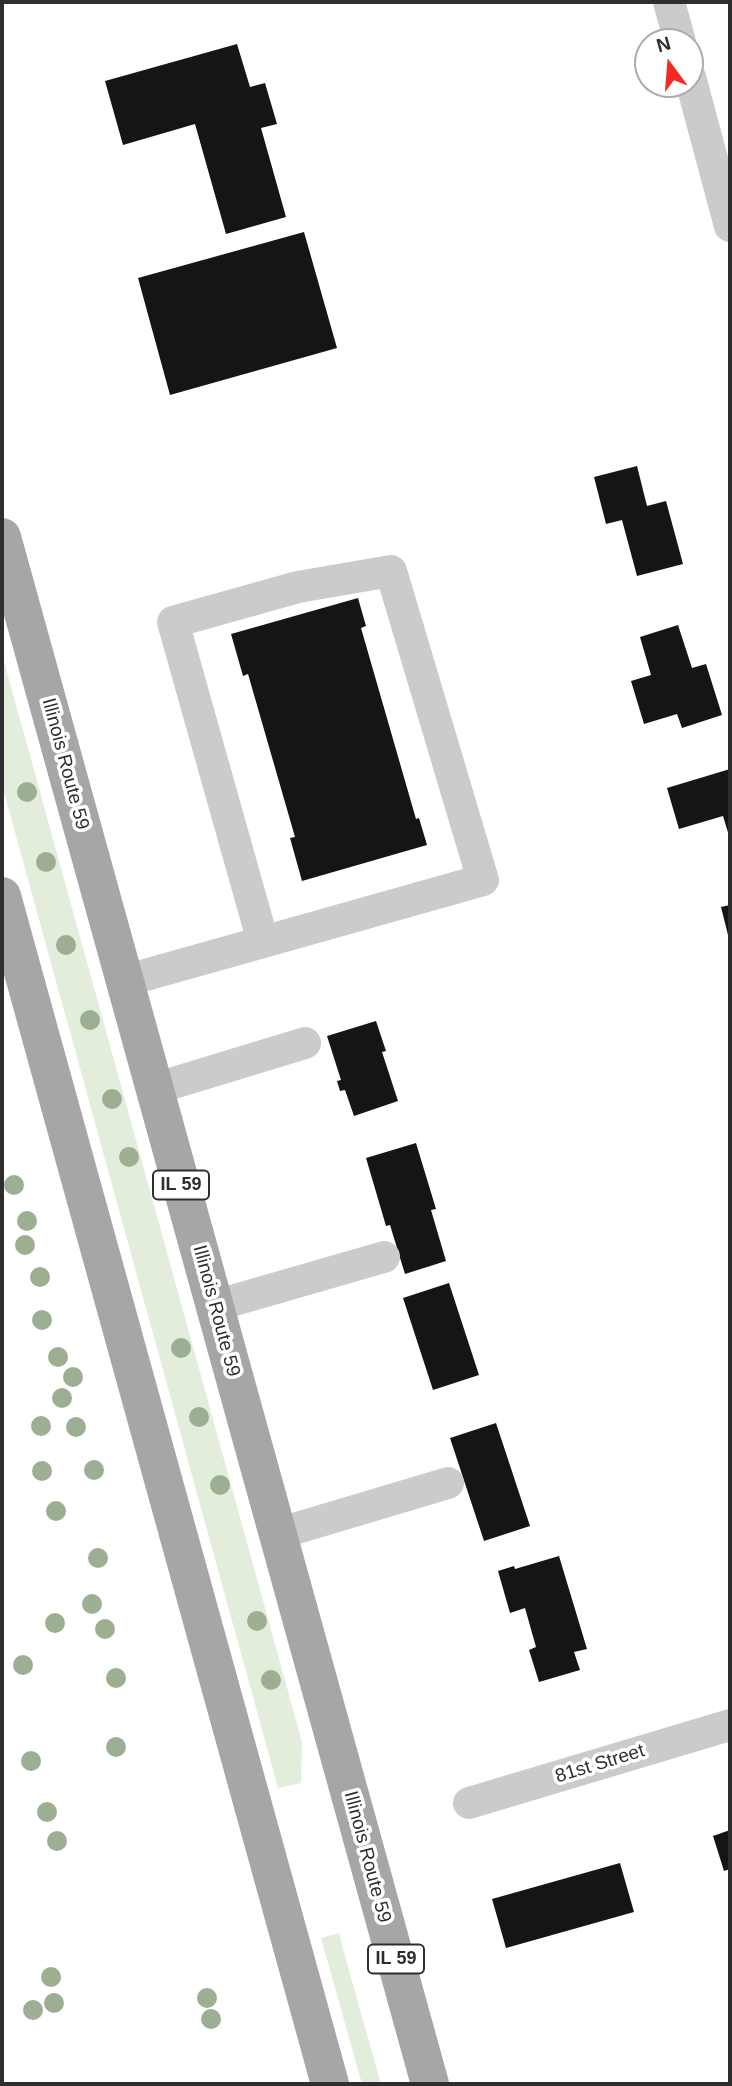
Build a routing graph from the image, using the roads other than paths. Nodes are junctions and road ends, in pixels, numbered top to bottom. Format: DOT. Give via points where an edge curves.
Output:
graph roads {
  1 [pos="669,2"];
  2 [pos="676,28"];
  3 [pos="696,98"];
  4 [pos="730,226"];
  5 [pos="2,537"];
  6 [pos="2,895"];
  7 [pos="263,942"];
  8 [pos="124,981"];
  9 [pos="305,1043"];
  10 [pos="154,1089"];
  11 [pos="384,1257"];
  12 [pos="214,1306"];
  13 [pos="448,1483"];
  14 [pos="277,1534"];
  15 [pos="730,1725"];
  16 [pos="469,1803"];
  17 [pos="330,2084"];
  18 [pos="430,2084"];
  1 -- 2 [label="street"];
  3 -- 4 [label="street"];
  5 -- 8 [label="main road, Illinois Route 59 / IL 59"];
  6 -- 17 [label="main road"];
  7 -- 7 [label="street" via="483,880 391,571 298,587 173,622"];
  7 -- 8 [label="street"];
  8 -- 10 [label="main road, Illinois Route 59 / IL 59"];
  9 -- 10 [label="street"];
  10 -- 12 [label="main road, Illinois Route 59 / IL 59"];
  11 -- 12 [label="street"];
  12 -- 14 [label="main road, Illinois Route 59 / IL 59"];
  13 -- 14 [label="street"];
  14 -- 18 [label="main road, Illinois Route 59 / IL 59"];
  15 -- 16 [label="street, 81st Street"];
}
